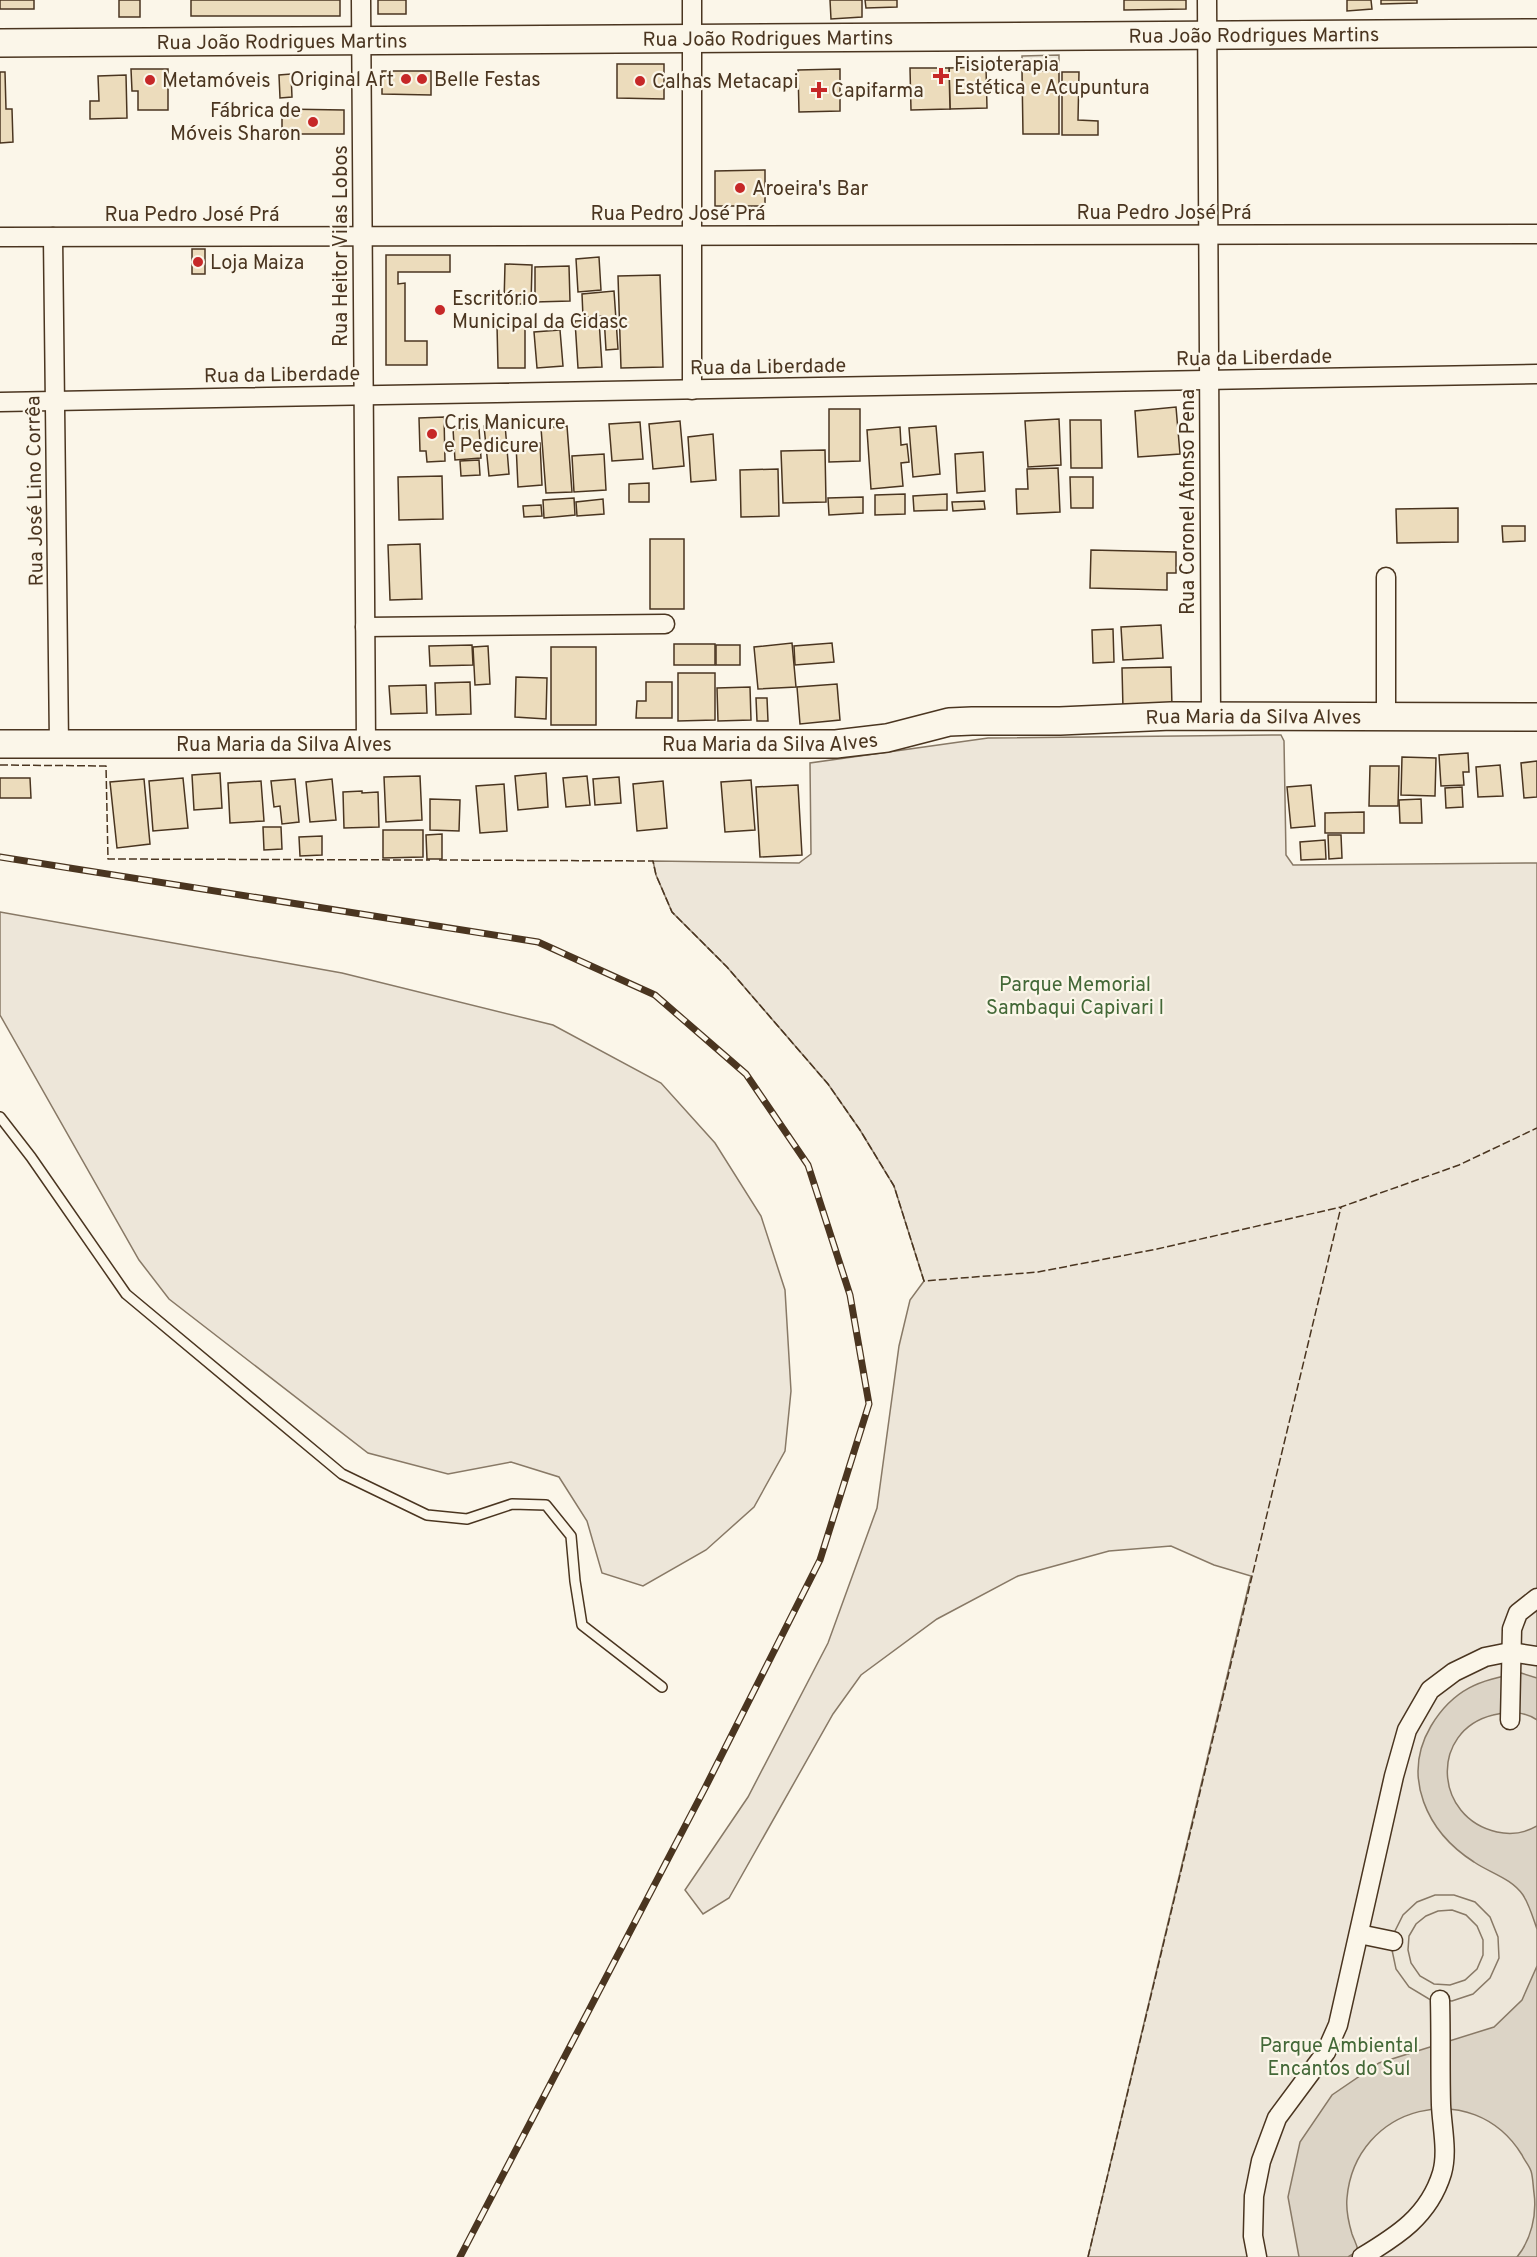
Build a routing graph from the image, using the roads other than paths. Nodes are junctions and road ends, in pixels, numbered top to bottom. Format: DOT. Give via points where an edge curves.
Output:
graph roads {
  1 [pos="361,0"];
  2 [pos="692,0"];
  3 [pos="1207,0"];
  4 [pos="1537,33"];
  5 [pos="1207,36"];
  6 [pos="692,39"];
  7 [pos="362,41"];
  8 [pos="0,43"];
  9 [pos="1208,234"];
  10 [pos="1537,234"];
  11 [pos="363,236"];
  12 [pos="692,236"];
  13 [pos="0,237"];
  14 [pos="53,237"];
  15 [pos="1537,374"];
  16 [pos="1209,380"];
  17 [pos="692,390"];
  18 [pos="364,395"];
  19 [pos="55,401"];
  20 [pos="0,402"];
  21 [pos="1386,578"];
  22 [pos="665,624"];
  23 [pos="365,627"];
  24 [pos="1211,716"];
  25 [pos="1386,716"];
  26 [pos="1537,717"];
  27 [pos="0,744"];
  28 [pos="59,744"];
  29 [pos="366,744"];
  30 [pos="0,1117"];
  31 [pos="1537,1598"];
  32 [pos="1537,1656"];
  33 [pos="1510,1660"];
  34 [pos="662,1687"];
  35 [pos="1510,1720"];
  36 [pos="1359,1934"];
  37 [pos="1393,1941"];
  38 [pos="1440,2000"];
  39 [pos="1257,2257"];
  40 [pos="1362,2257"];
  1 -- 7 [label="street, Rua Heitor Vilas Lobos"];
  2 -- 6 [label="street"];
  3 -- 5 [label="street, Rua Coronel Afonso Pena"];
  4 -- 5 [label="street, Rua João Rodrigues Martins"];
  5 -- 6 [label="street, Rua João Rodrigues Martins"];
  5 -- 9 [label="street, Rua Coronel Afonso Pena"];
  6 -- 7 [label="street, Rua João Rodrigues Martins"];
  6 -- 12 [label="street"];
  7 -- 8 [label="street, Rua João Rodrigues Martins"];
  7 -- 11 [label="street, Rua Heitor Vilas Lobos"];
  9 -- 10 [label="street, Rua Pedro José Prá"];
  9 -- 12 [label="street, Rua Pedro José Prá"];
  9 -- 16 [label="street, Rua Coronel Afonso Pena"];
  11 -- 12 [label="street, Rua Pedro José Prá"];
  11 -- 14 [label="street, Rua Pedro José Prá"];
  11 -- 18 [label="street, Rua Heitor Vilas Lobos"];
  12 -- 17 [label="street"];
  13 -- 14 [label="street, Rua Pedro José Prá"];
  14 -- 19 [label="street, Rua José Lino Corrêa"];
  15 -- 16 [label="street, Rua da Liberdade"];
  16 -- 17 [label="street, Rua da Liberdade"];
  16 -- 24 [label="street, Rua Coronel Afonso Pena"];
  17 -- 18 [label="street, Rua da Liberdade"];
  18 -- 19 [label="street, Rua da Liberdade"];
  18 -- 23 [label="street, Rua Heitor Vilas Lobos"];
  19 -- 20 [label="street, Rua da Liberdade"];
  19 -- 28 [label="street, Rua José Lino Corrêa"];
  21 -- 25 [label="street"];
  22 -- 23 [label="street"];
  23 -- 29 [label="street, Rua Heitor Vilas Lobos"];
  24 -- 25 [label="street, Rua Maria da Silva Alves"];
  24 -- 29 [label="street, Rua Maria da Silva Alves" via="949,722 887,738 836,744"];
  25 -- 26 [label="street, Rua Maria da Silva Alves"];
  27 -- 28 [label="street, Rua Maria da Silva Alves"];
  28 -- 29 [label="street, Rua Maria da Silva Alves"];
  30 -- 34 [label="lane" via="126,1294 342,1473 427,1515 467,1519 512,1504 546,1505 572,1536 574,1581 582,1625"];
  31 -- 33 [label="street" via="1518,1613 1512,1629"];
  32 -- 33 [label="street"];
  33 -- 35 [label="street"];
  33 -- 36 [label="street" via="1485,1657 1454,1672 1430,1690 1407,1730"];
  36 -- 37 [label="street"];
  36 -- 39 [label="street" via="1338,2025 1326,2052 1277,2118 1262,2161 1254,2196"];
  38 -- 40 [label="street" via="1442,2172 1430,2200 1414,2221"];
}
